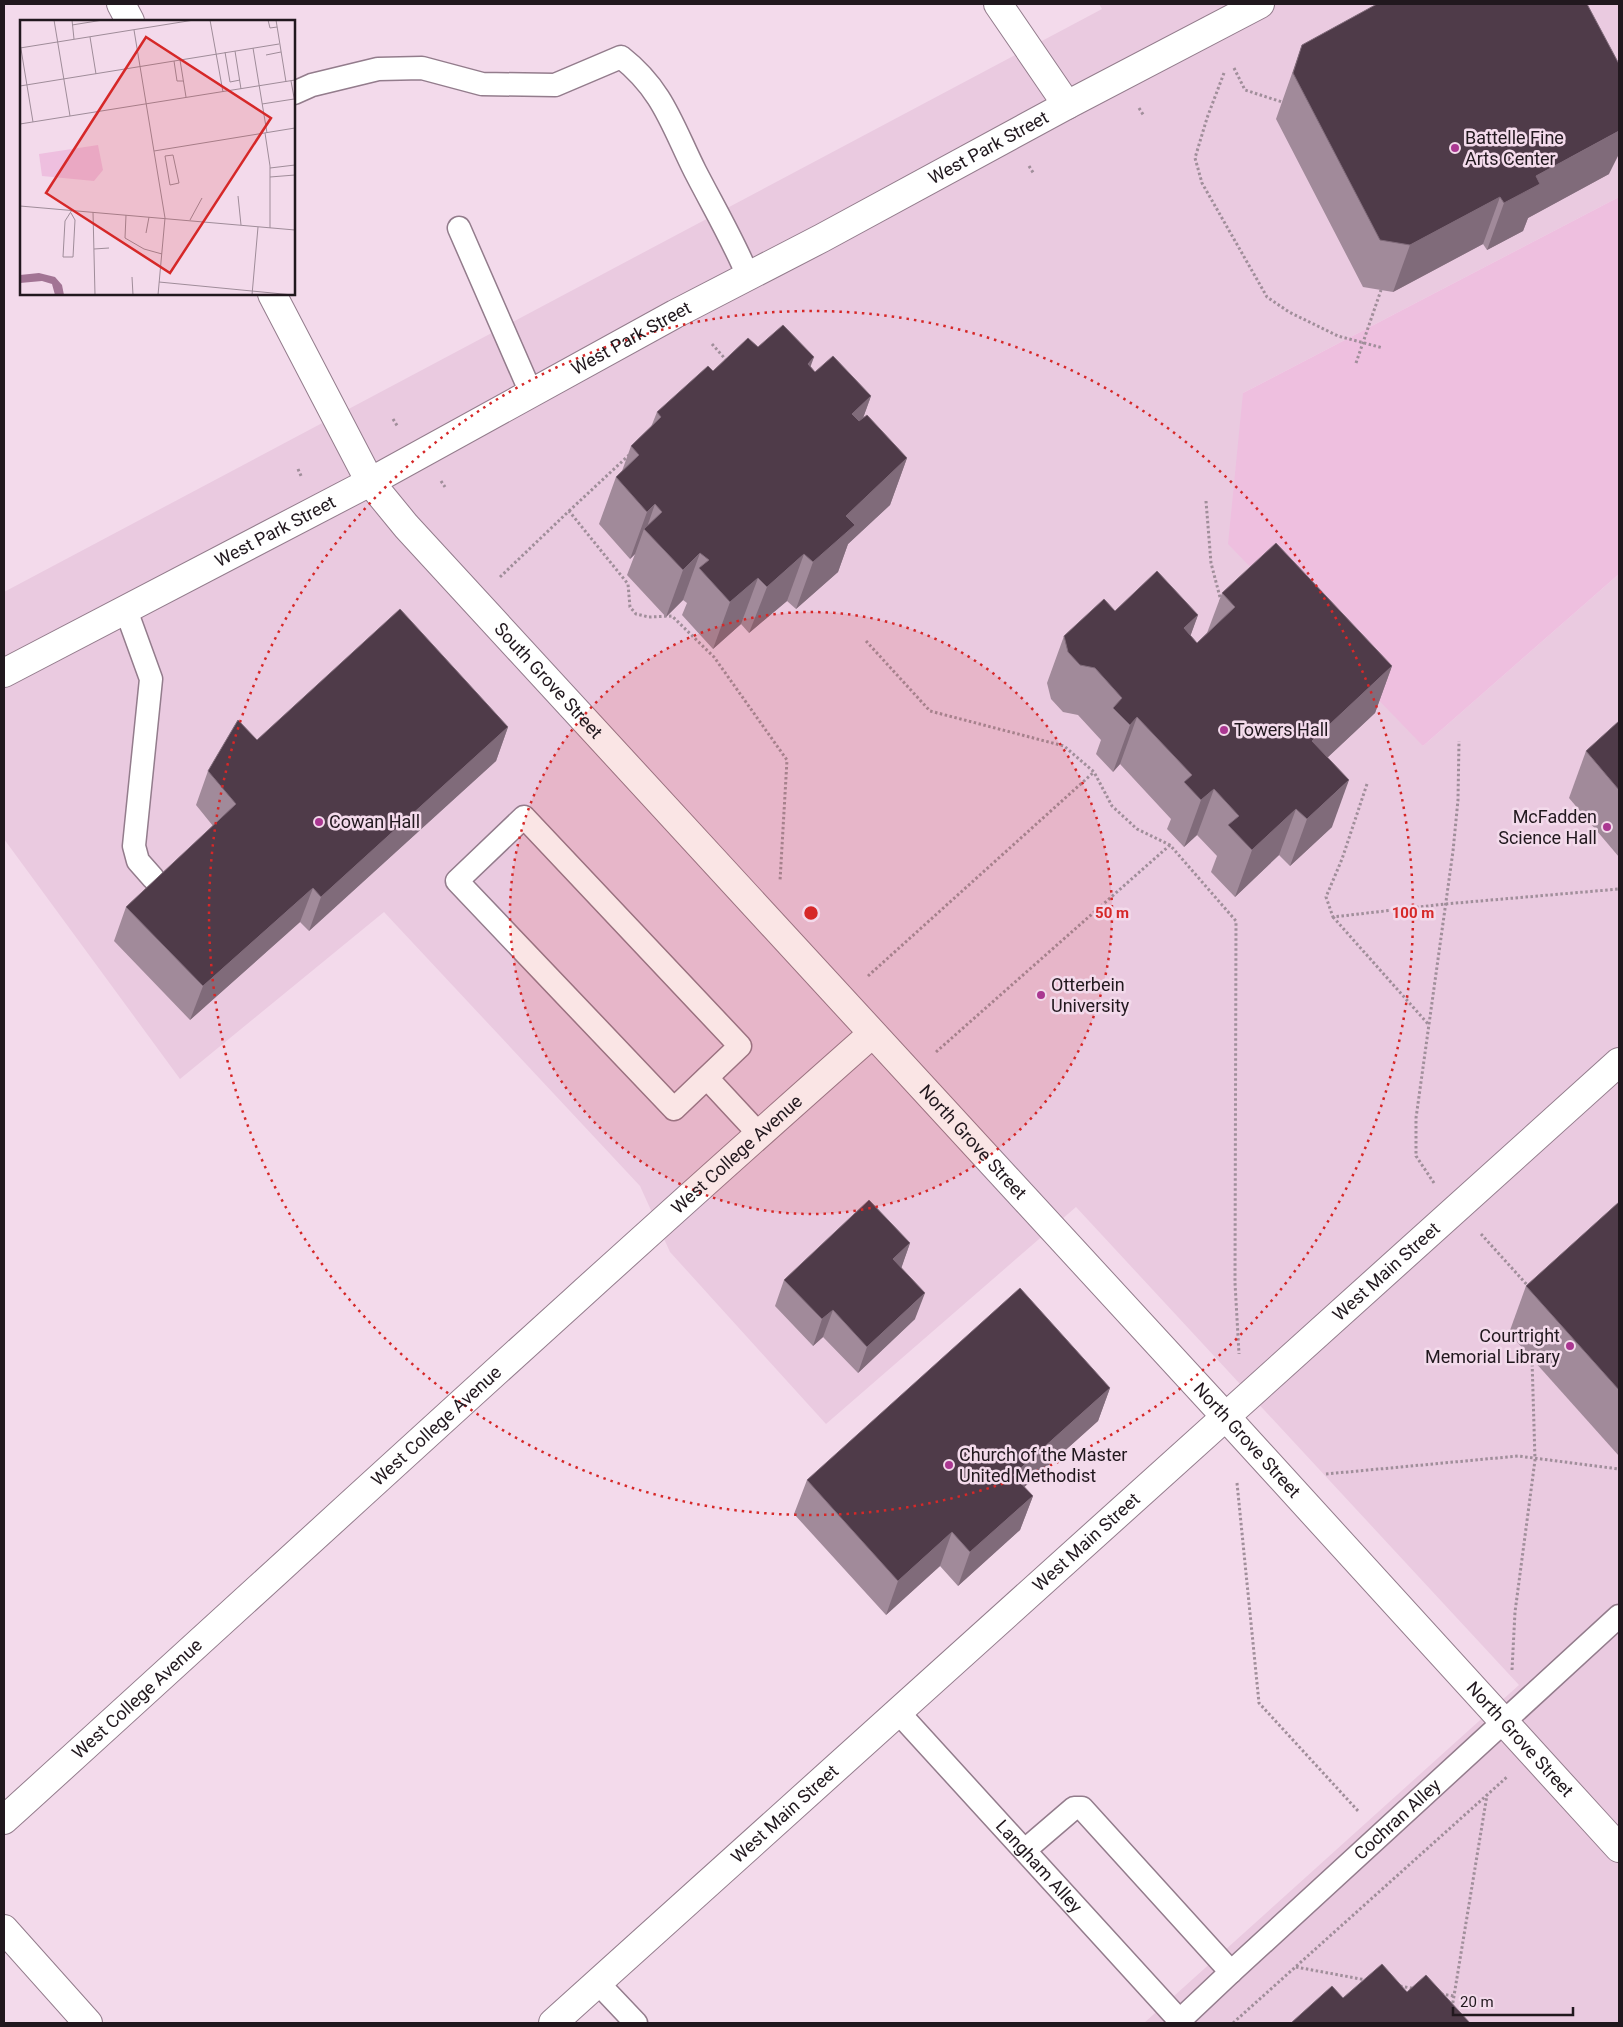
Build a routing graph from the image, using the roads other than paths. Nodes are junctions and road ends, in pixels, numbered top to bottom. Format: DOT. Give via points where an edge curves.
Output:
graph roads {
  1 [pos="121,4"];
  2 [pos="998,4"];
  3 [pos="1260,4"];
  4 [pos="129,20"];
  5 [pos="295,93"];
  6 [pos="1067,105"];
  7 [pos="459,228"];
  8 [pos="748,276"];
  9 [pos="273,295"];
  10 [pos="531,393"];
  11 [pos="370,482"];
  12 [pos="126,610"];
  13 [pos="4,673"];
  14 [pos="153,878"];
  15 [pos="872,1034"];
  16 [pos="1619,1062"];
  17 [pos="707,1078"];
  18 [pos="759,1134"];
  19 [pos="1225,1416"];
  20 [pos="1619,1616"];
  21 [pos="898,1712"];
  22 [pos="1503,1722"];
  23 [pos="4,1820"];
  24 [pos="1619,1848"];
  25 [pos="1025,1850"];
  26 [pos="4,1929"];
  27 [pos="1231,1972"];
  28 [pos="598,1983"];
  29 [pos="1178,2022"];
  30 [pos="88,2023"];
  31 [pos="553,2023"];
  32 [pos="636,2023"];
  1 -- 4 [label="street"];
  2 -- 6 [label="street"];
  3 -- 6 [label="street, West Park Street"];
  5 -- 8 [label="lane" via="378,68 422,68 482,84 555,85 621,57 639,71 662,100"];
  6 -- 8 [label="street, West Park Street"];
  7 -- 10 [label="lane"];
  8 -- 10 [label="street, West Park Street"];
  9 -- 11 [label="street, South Grove Street"];
  10 -- 11 [label="street, West Park Street"];
  11 -- 12 [label="street, West Park Street"];
  11 -- 15 [label="street, South Grove Street" via="406,526"];
  12 -- 13 [label="street, West Park Street"];
  12 -- 14 [label="lane" via="151,679 134,846 138,861"];
  15 -- 18 [label="street, West College Avenue"];
  15 -- 19 [label="street, North Grove Street"];
  16 -- 19 [label="street, West Main Street"];
  17 -- 17 [label="lane" via="740,1046 524,817 457,880 674,1109"];
  17 -- 18 [label="lane"];
  18 -- 23 [label="street, West College Avenue"];
  19 -- 21 [label="street, West Main Street"];
  19 -- 22 [label="street, North Grove Street"];
  20 -- 22 [label="lane, Cochran Alley"];
  21 -- 25 [label="lane, Langham Alley"];
  21 -- 28 [label="street, West Main Street"];
  22 -- 24 [label="street, North Grove Street"];
  22 -- 27 [label="lane, Cochran Alley"];
  25 -- 27 [label="lane" via="1074,1808 1082,1808"];
  25 -- 29 [label="lane, Langham Alley"];
  26 -- 30 [label="street"];
  27 -- 29 [label="lane, Cochran Alley"];
  28 -- 31 [label="street, West Main Street"];
  28 -- 32 [label="lane"];
}
